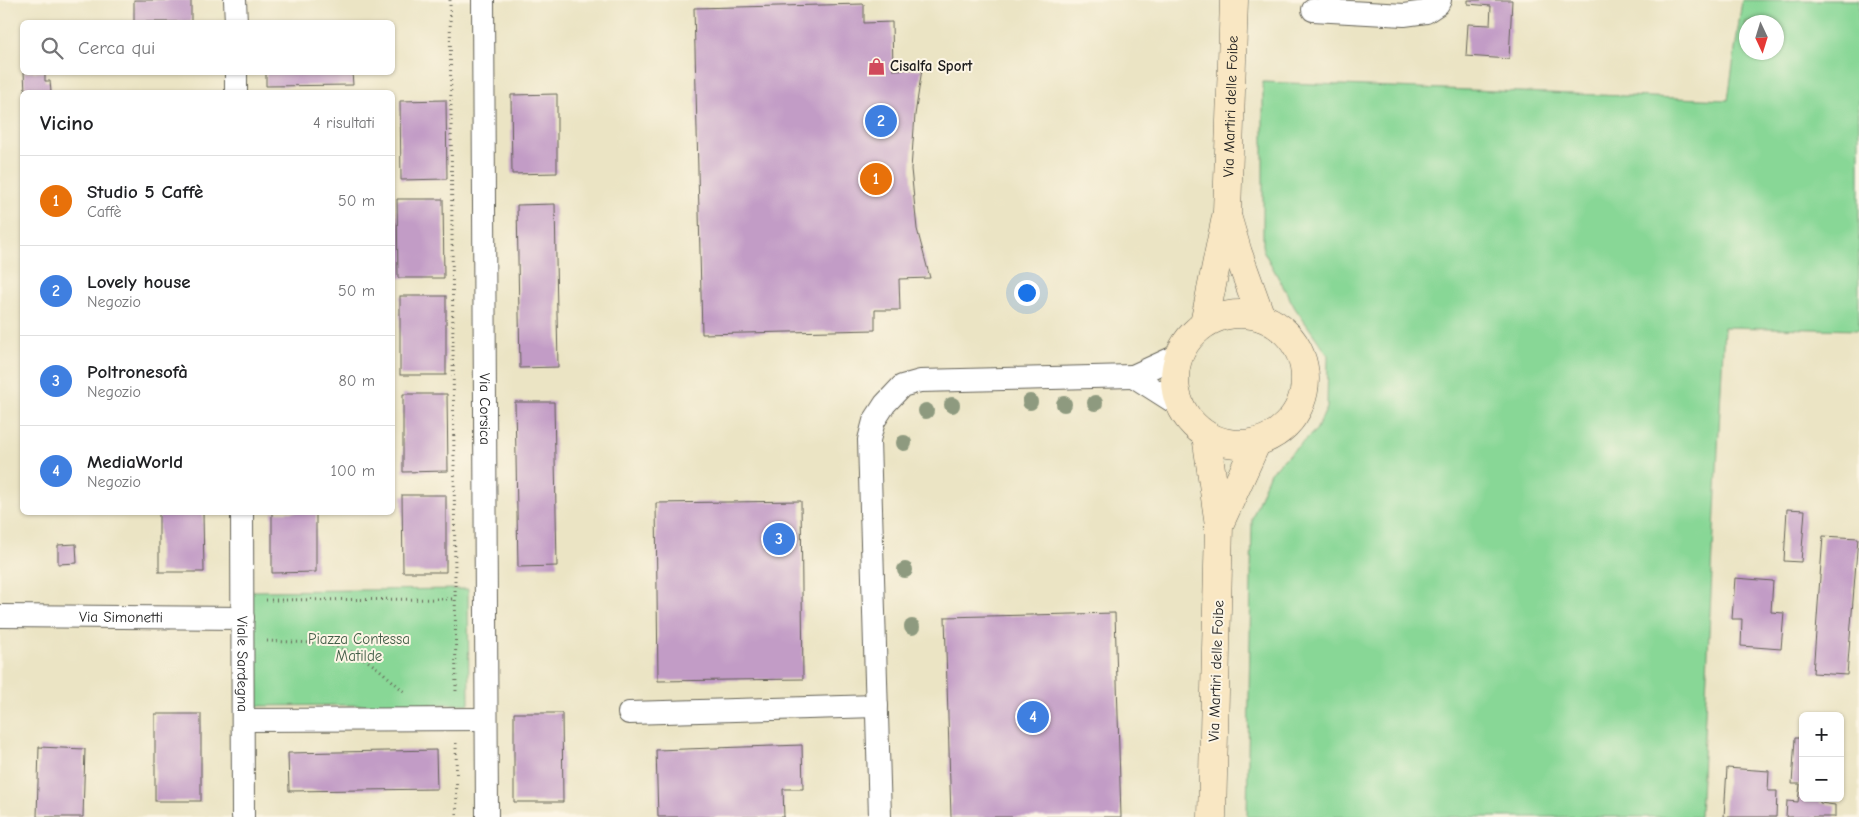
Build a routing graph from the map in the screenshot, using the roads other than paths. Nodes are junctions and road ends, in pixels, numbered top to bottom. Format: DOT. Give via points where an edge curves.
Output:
graph roads {
  1 [pos="235,0"];
  2 [pos="483,0"];
  3 [pos="1234,0"];
  4 [pos="1440,0"];
  5 [pos="1313,10"];
  6 [pos="236,20"];
  7 [pos="236,75"];
  8 [pos="236,90"];
  9 [pos="1226,212"];
  10 [pos="1261,317"];
  11 [pos="1204,324"];
  12 [pos="1179,355"];
  13 [pos="1133,376"];
  14 [pos="1180,406"];
  15 [pos="1206,435"];
  16 [pos="1257,442"];
  17 [pos="242,515"];
  18 [pos="1219,526"];
  19 [pos="0,616"];
  20 [pos="243,629"];
  21 [pos="877,706"];
  22 [pos="629,713"];
  23 [pos="486,719"];
  24 [pos="243,720"];
  25 [pos="243,817"];
  26 [pos="487,817"];
  27 [pos="880,817"];
  28 [pos="1212,817"];
  1 -- 6 [label="street"];
  2 -- 23 [label="street, Via Corsica"];
  3 -- 9 [label="street, Via Martiri delle Foibe"];
  4 -- 5 [label="street" via="1426,12 1404,15"];
  7 -- 8 [label="street"];
  9 -- 10 [label="street, Via Martiri delle Foibe"];
  9 -- 11 [label="street, Via Martiri delle Foibe"];
  10 -- 11 [label="street" via="1242,314 1222,316"];
  10 -- 16 [label="street" via="1280,327 1294,342 1303,361 1305,381 1301,402 1291,420 1276,434"];
  11 -- 12 [label="street" via="1189,338"];
  12 -- 13 [label="street"];
  12 -- 14 [label="street" via="1175,389"];
  13 -- 14 [label="street"];
  13 -- 21 [label="street" via="920,381 902,386 884,404 874,421 869,440"];
  14 -- 15 [label="street" via="1191,423"];
  15 -- 16 [label="street" via="1240,445"];
  15 -- 18 [label="street, Via Martiri delle Foibe"];
  16 -- 18 [label="street, Via Martiri delle Foibe"];
  17 -- 20 [label="street, Viale Sardegna"];
  18 -- 28 [label="street, Via Martiri delle Foibe"];
  19 -- 20 [label="street, Via Simonetti"];
  20 -- 24 [label="street, Viale Sardegna"];
  21 -- 22 [label="street"];
  21 -- 27 [label="street"];
  23 -- 24 [label="street"];
  23 -- 26 [label="street, Via Corsica"];
  24 -- 25 [label="street, Viale Sardegna"];
}
